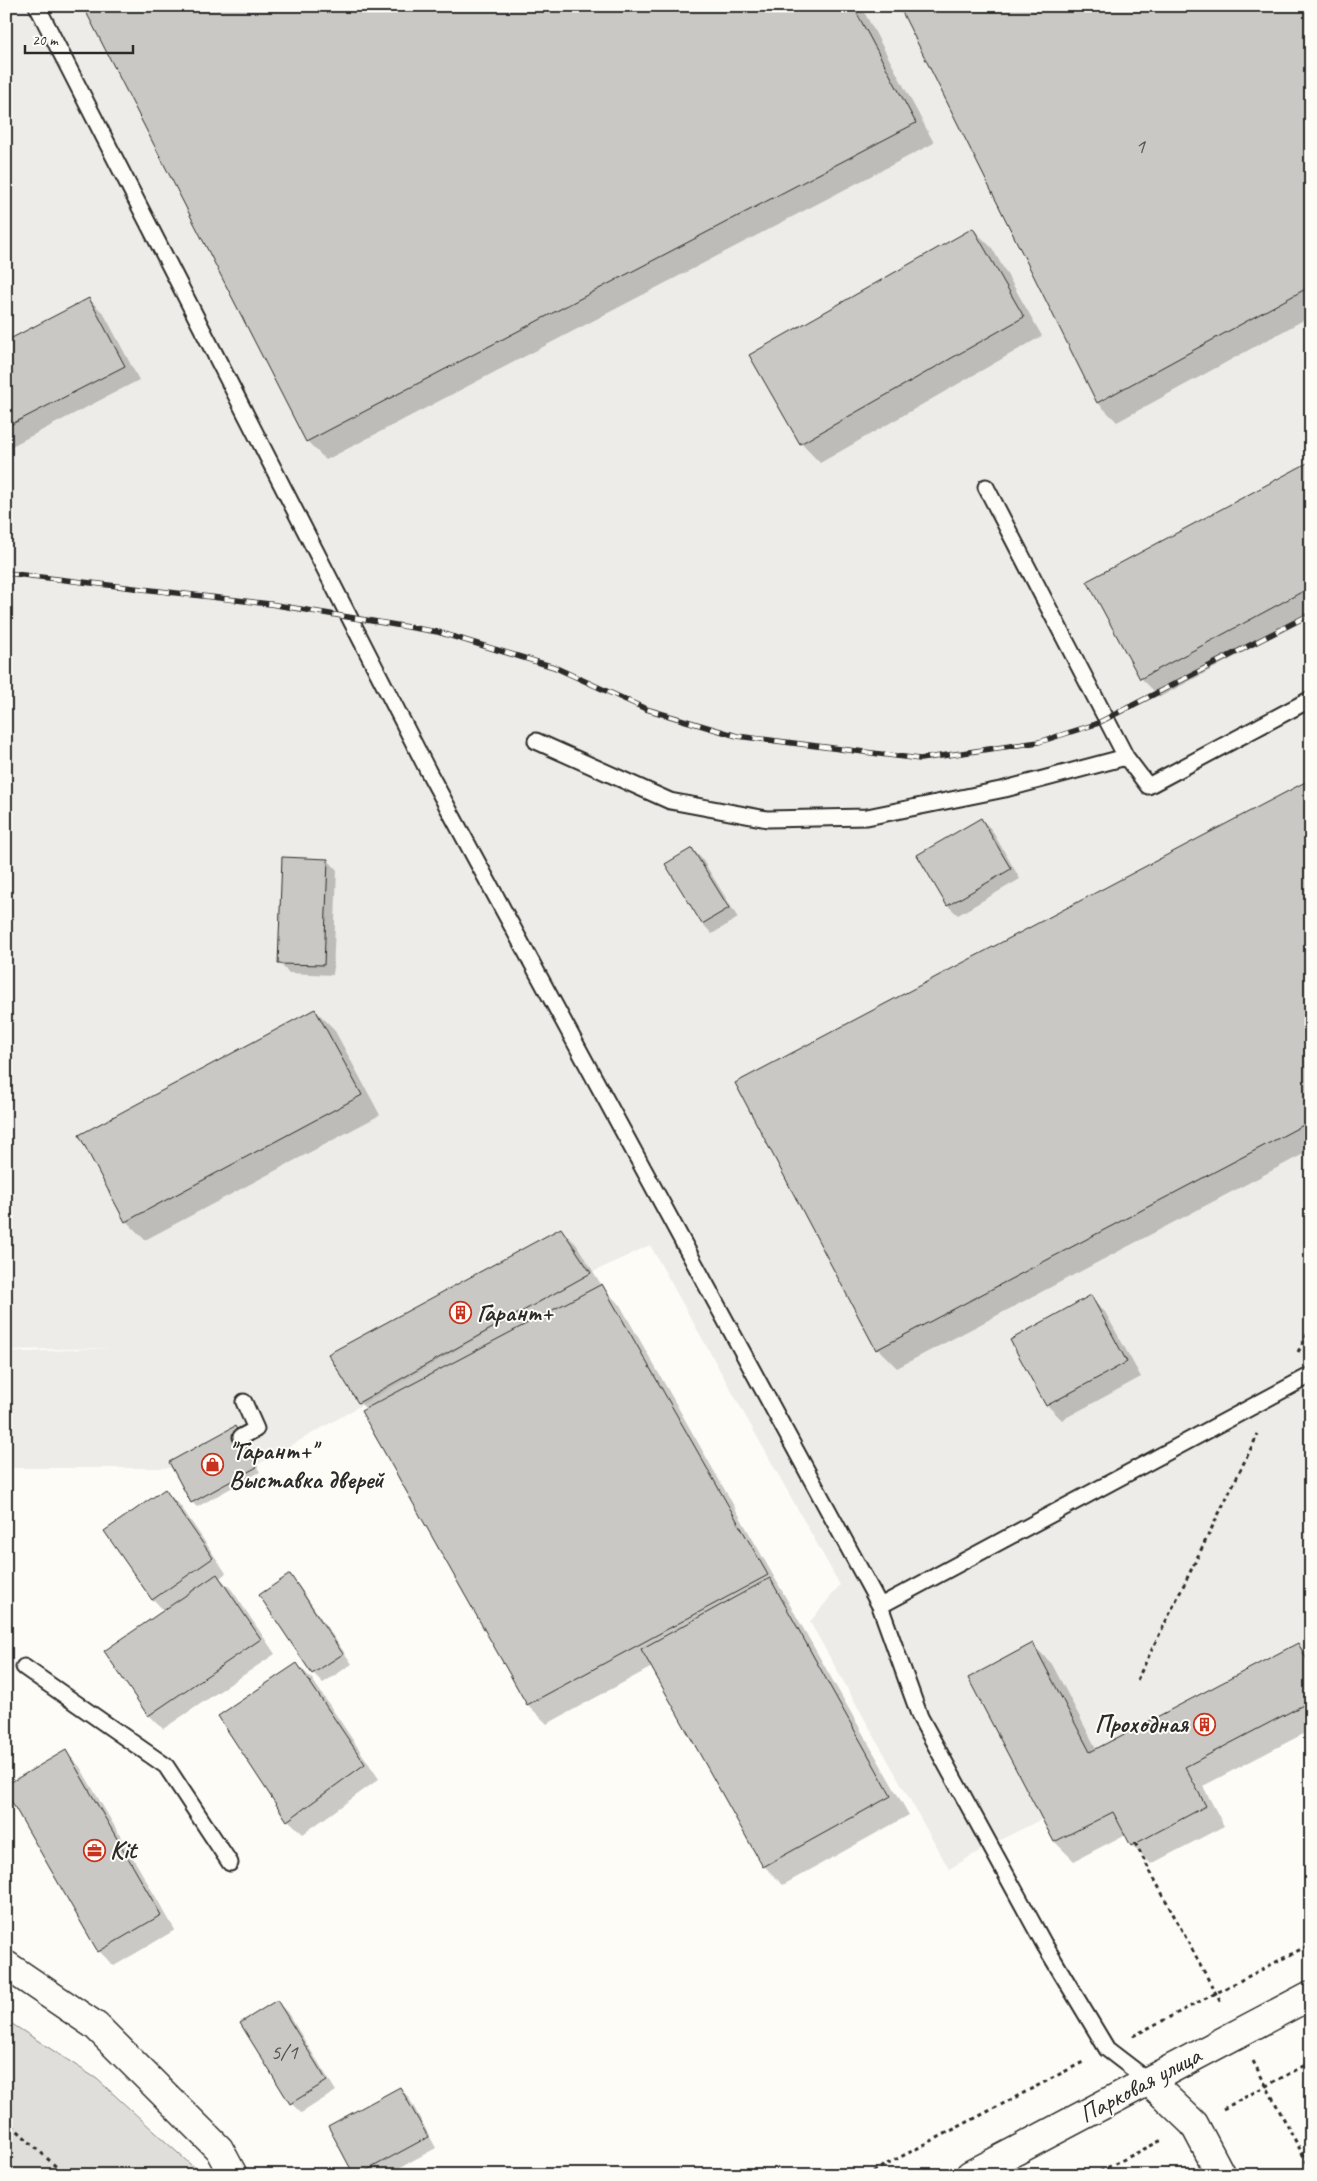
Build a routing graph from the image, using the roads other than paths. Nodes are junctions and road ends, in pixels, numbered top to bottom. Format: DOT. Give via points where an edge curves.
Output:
graph roads {
  1 [pos="36,6"];
  2 [pos="986,487"];
  3 [pos="1311,699"];
  4 [pos="536,741"];
  5 [pos="1126,757"];
  6 [pos="1311,1375"];
  7 [pos="244,1402"];
  8 [pos="240,1437"];
  9 [pos="880,1606"];
  10 [pos="24,1667"];
  11 [pos="230,1863"];
  12 [pos="6,1965"];
  13 [pos="1311,1995"];
  14 [pos="1150,2082"];
  15 [pos="233,2175"];
  16 [pos="970,2175"];
  17 [pos="1221,2175"];
  1 -- 9 [label="lane" via="428,771"];
  2 -- 5 [label="lane"];
  3 -- 5 [label="lane" via="1148,786"];
  4 -- 5 [label="lane" via="670,801 767,819 867,817 1005,789"];
  6 -- 9 [label="lane"];
  7 -- 8 [label="lane" via="256,1429"];
  9 -- 14 [label="lane" via="920,1717 1044,1944 1108,2049"];
  10 -- 11 [label="lane" via="166,1766"];
  12 -- 15 [label="street" via="96,2026 219,2150"];
  13 -- 14 [label="street, Парковая улица"];
  14 -- 16 [label="street, Парковая улица"];
  14 -- 17 [label="street" via="1194,2124"];
}
